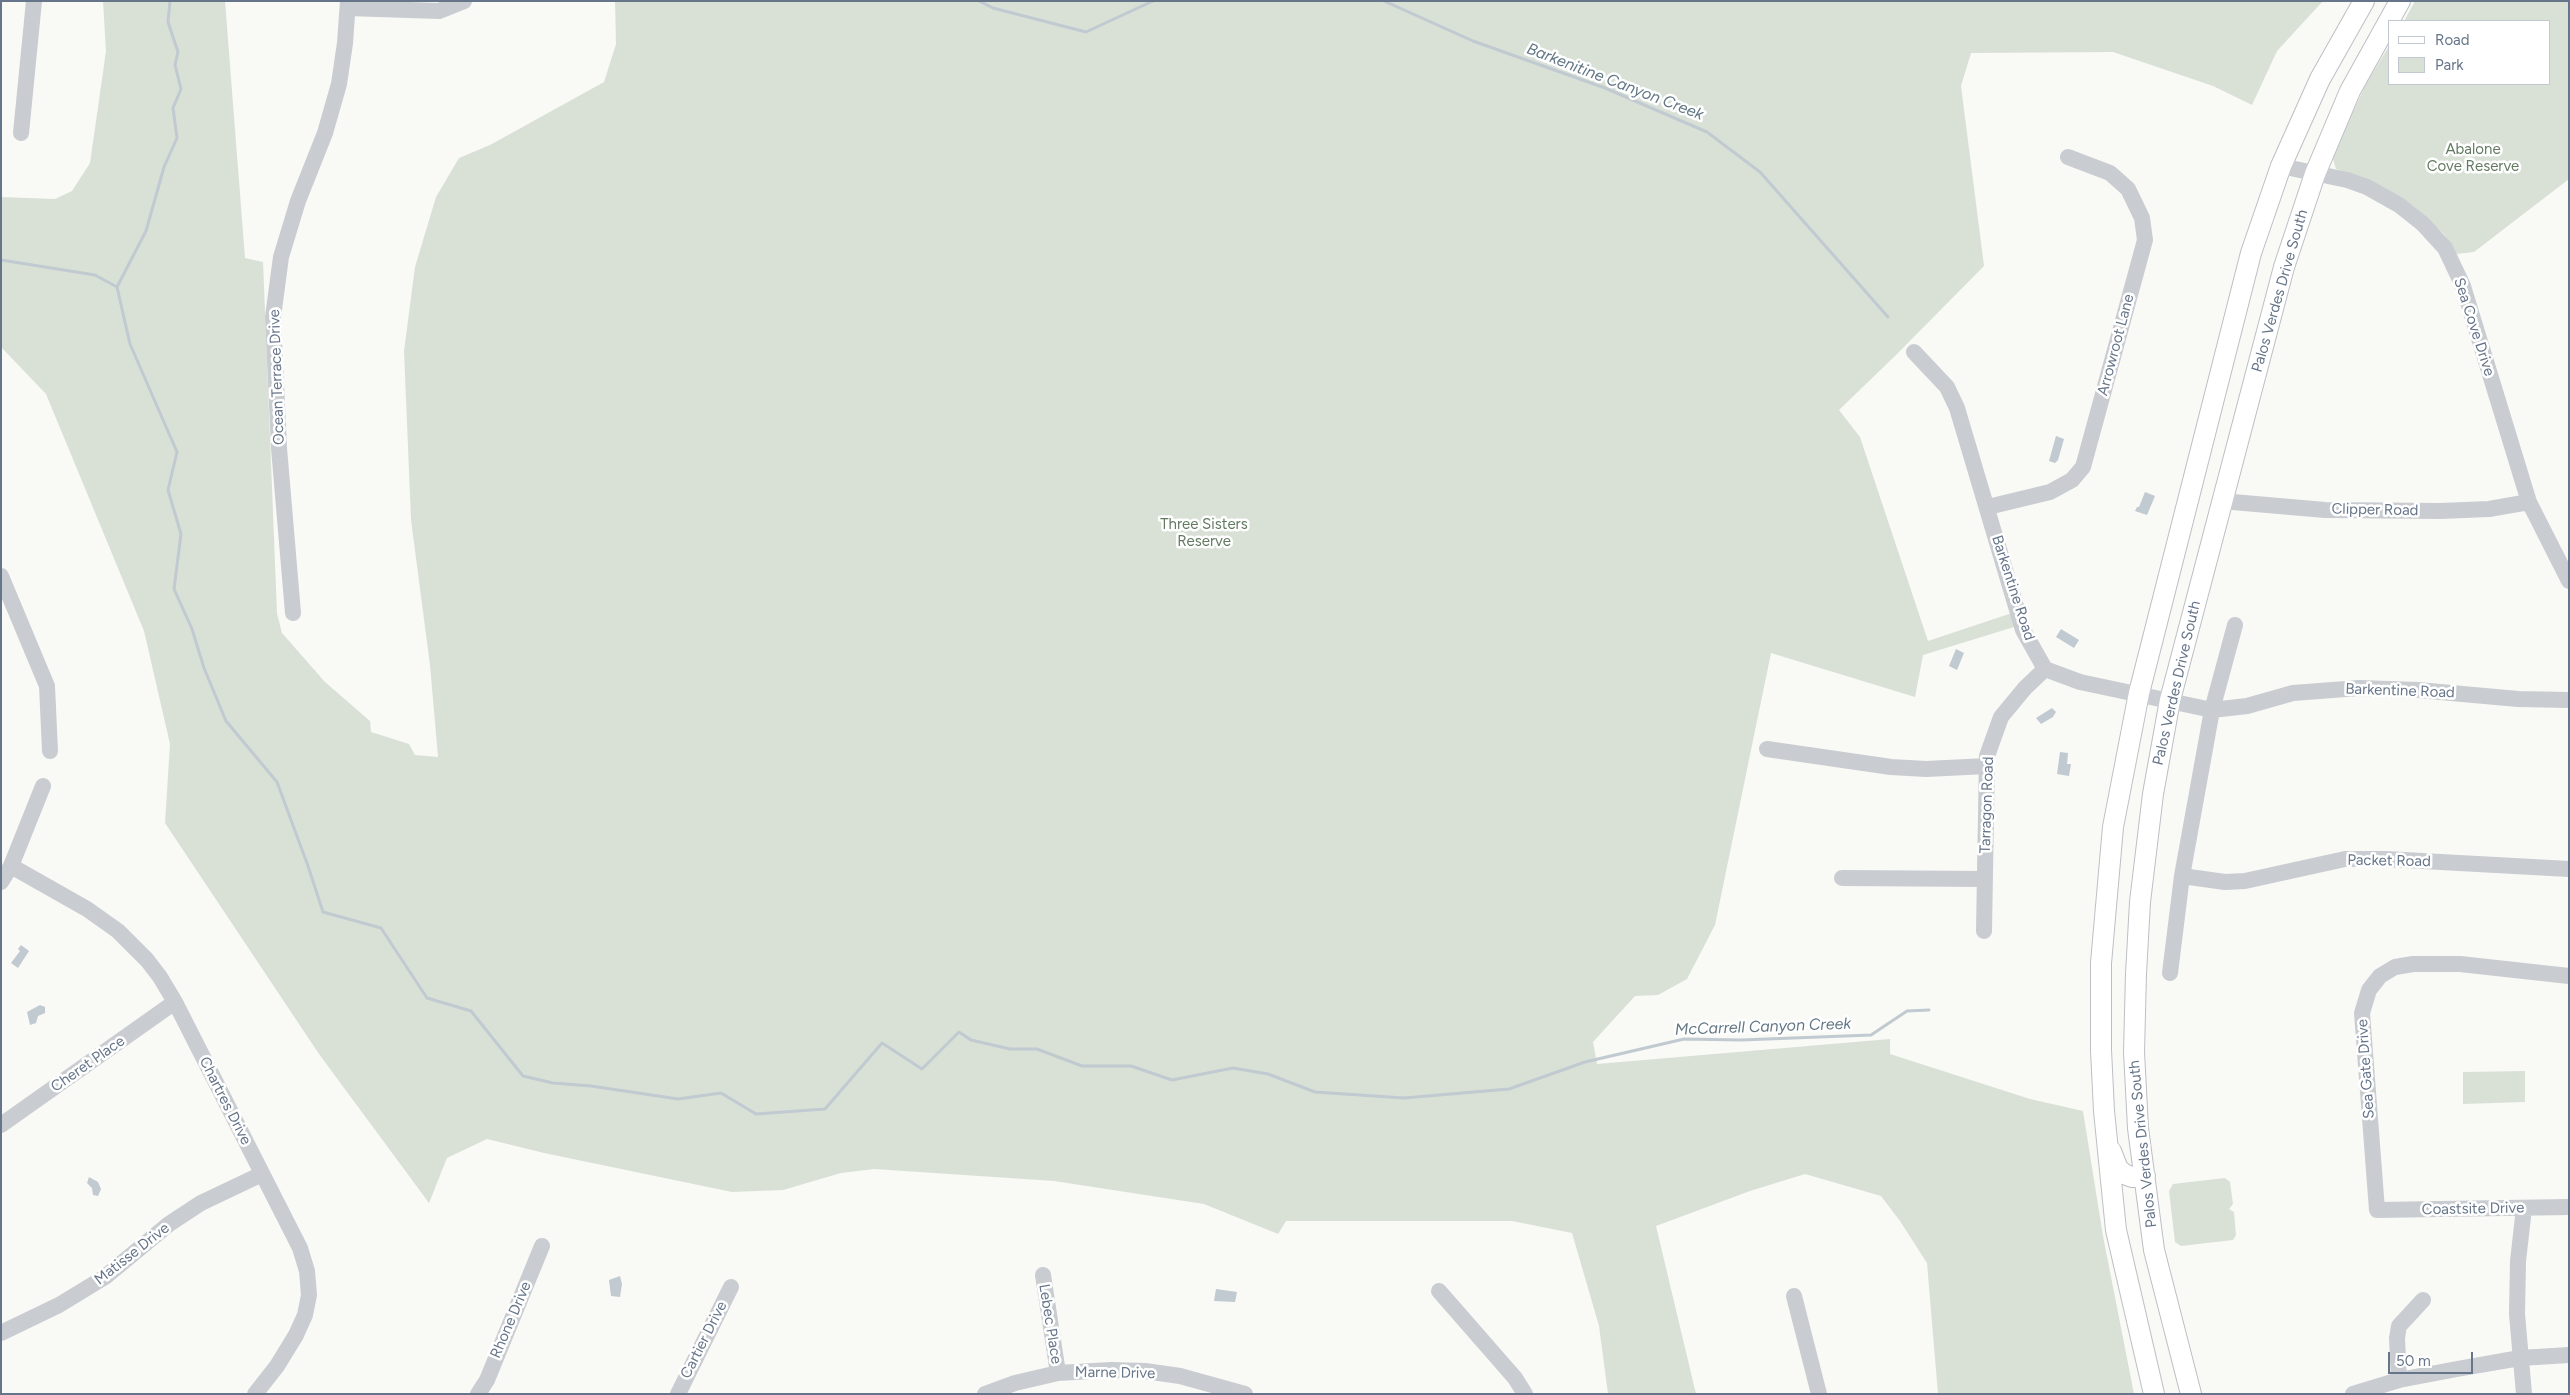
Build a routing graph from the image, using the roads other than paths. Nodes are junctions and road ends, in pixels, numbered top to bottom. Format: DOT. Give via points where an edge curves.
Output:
graph roads {
  1 [pos="34,1"];
  2 [pos="464,1"];
  3 [pos="2364,1"];
  4 [pos="2400,1"];
  5 [pos="348,5"];
  6 [pos="2389,20"];
  7 [pos="2388,23"];
  8 [pos="21,133"];
  9 [pos="2068,157"];
  10 [pos="2281,166"];
  11 [pos="2315,174"];
  12 [pos="1914,352"];
  13 [pos="2222,501"];
  14 [pos="2528,502"];
  15 [pos="1988,508"];
  16 [pos="1,576"];
  17 [pos="2569,581"];
  18 [pos="293,613"];
  19 [pos="2235,625"];
  20 [pos="2045,669"];
  21 [pos="2139,693"];
  22 [pos="2170,700"];
  23 [pos="2569,700"];
  24 [pos="2212,710"];
  25 [pos="1767,749"];
  26 [pos="50,751"];
  27 [pos="1987,766"];
  28 [pos="43,786"];
  29 [pos="11,866"];
  30 [pos="2569,869"];
  31 [pos="2182,876"];
  32 [pos="1842,878"];
  33 [pos="1985,879"];
  34 [pos="1,882"];
  35 [pos="1984,932"];
  36 [pos="2170,973"];
  37 [pos="2569,976"];
  38 [pos="175,1002"];
  39 [pos="2103,1094"];
  40 [pos="1,1126"];
  41 [pos="262,1174"];
  42 [pos="2144,1176"];
  43 [pos="2569,1207"];
  44 [pos="2524,1208"];
  45 [pos="2377,1210"];
  46 [pos="542,1246"];
  47 [pos="1043,1275"];
  48 [pos="731,1287"];
  49 [pos="1438,1291"];
  50 [pos="1794,1296"];
  51 [pos="2423,1300"];
  52 [pos="1,1333"];
  53 [pos="2569,1355"];
  54 [pos="2520,1358"];
  55 [pos="1058,1373"];
  56 [pos="2399,1380"];
  57 [pos="255,1394"];
  58 [pos="478,1394"];
  59 [pos="678,1394"];
  60 [pos="985,1394"];
  61 [pos="1245,1394"];
  62 [pos="1525,1394"];
  63 [pos="1819,1394"];
  64 [pos="2154,1394"];
  65 [pos="2191,1394"];
  66 [pos="2353,1394"];
  67 [pos="2524,1394"];
  1 -- 8 [label="street"];
  2 -- 5 [label="street" via="439,11 420,12"];
  3 -- 10 [label="main road" via="2320,79"];
  4 -- 6 [label="main road, Palos Verdes Drive South"];
  5 -- 18 [label="street, Ocean Terrace Drive" via="339,84 325,133 280,257 273,317 279,448"];
  7 -- 11 [label="main road, Palos Verdes Drive South" via="2350,91"];
  9 -- 15 [label="street, Arrowroot Lane" via="2110,173 2128,189 2142,218 2145,240 2083,467 2072,480 2050,492"];
  10 -- 11 [label="street, Sea Cove Drive"];
  10 -- 21 [label="main road" via="2251,253"];
  11 -- 13 [label="main road, Palos Verdes Drive South" via="2284,267"];
  11 -- 14 [label="street, Sea Cove Drive" via="2366,187 2399,205 2423,224 2445,248 2463,286"];
  12 -- 15 [label="street, Barkentine Road" via="1947,387 1957,408"];
  13 -- 14 [label="street, Clipper Road" via="2325,510 2440,511 2489,510"];
  13 -- 22 [label="main road, Palos Verdes Drive South"];
  14 -- 17 [label="street, Sea Cove Drive"];
  15 -- 20 [label="street, Barkentine Road" via="2023,630"];
  16 -- 26 [label="street" via="47,686"];
  19 -- 24 [label="street"];
  20 -- 21 [label="street, Barkentine Road" via="2080,682"];
  20 -- 27 [label="street, Tarragon Road" via="2001,717 1987,756"];
  21 -- 22 [label="street, Barkentine Road"];
  21 -- 39 [label="main road" via="2113,827 2101,963"];
  22 -- 24 [label="street, Barkentine Road"];
  22 -- 42 [label="main road, Palos Verdes Drive South" via="2153,794 2140,902 2136,974 2134,1052"];
  23 -- 24 [label="street, Barkentine Road" via="2359,688 2293,693 2247,706"];
  24 -- 31 [label="street"];
  25 -- 27 [label="street" via="1926,769"];
  27 -- 33 [label="street, Tarragon Road"];
  28 -- 29 [label="street"];
  29 -- 34 [label="street"];
  29 -- 38 [label="street, Chartres Drive" via="88,909 118,931 147,960"];
  30 -- 31 [label="street, Packet Road" via="2345,859 2245,881 2224,882"];
  31 -- 36 [label="street"];
  32 -- 33 [label="street"];
  33 -- 35 [label="street, Tarragon Road"];
  37 -- 45 [label="street, Sea Gate Drive" via="2439,963 2395,967 2380,976 2369,990 2362,1013"];
  38 -- 40 [label="street, Cheret Place"];
  38 -- 41 [label="street, Chartres Drive"];
  39 -- 42 [label="main road" via="2112,1155 2118,1169 2132,1177"];
  39 -- 64 [label="main road" via="2116,1230"];
  41 -- 52 [label="street, Matisse Drive" via="201,1203 169,1224 105,1277 59,1305"];
  41 -- 57 [label="street, Chartres Drive" via="300,1248 307,1271 309,1295 296,1335"];
  42 -- 65 [label="main road, Palos Verdes Drive South" via="2156,1258"];
  43 -- 44 [label="street, Coastsite Drive"];
  44 -- 45 [label="street, Coastsite Drive"];
  44 -- 54 [label="street" via="2518,1261"];
  46 -- 58 [label="street, Rhone Drive"];
  47 -- 55 [label="street, Lebec Place"];
  48 -- 59 [label="street, Cartier Drive"];
  49 -- 62 [label="street" via="1515,1378"];
  50 -- 63 [label="street"];
  51 -- 56 [label="street" via="2400,1326 2396,1338"];
  53 -- 54 [label="street"];
  54 -- 56 [label="street"];
  54 -- 67 [label="street"];
  55 -- 60 [label="street, Marne Drive"];
  55 -- 61 [label="street, Marne Drive" via="1144,1371 1180,1376"];
  56 -- 66 [label="street"];
}
